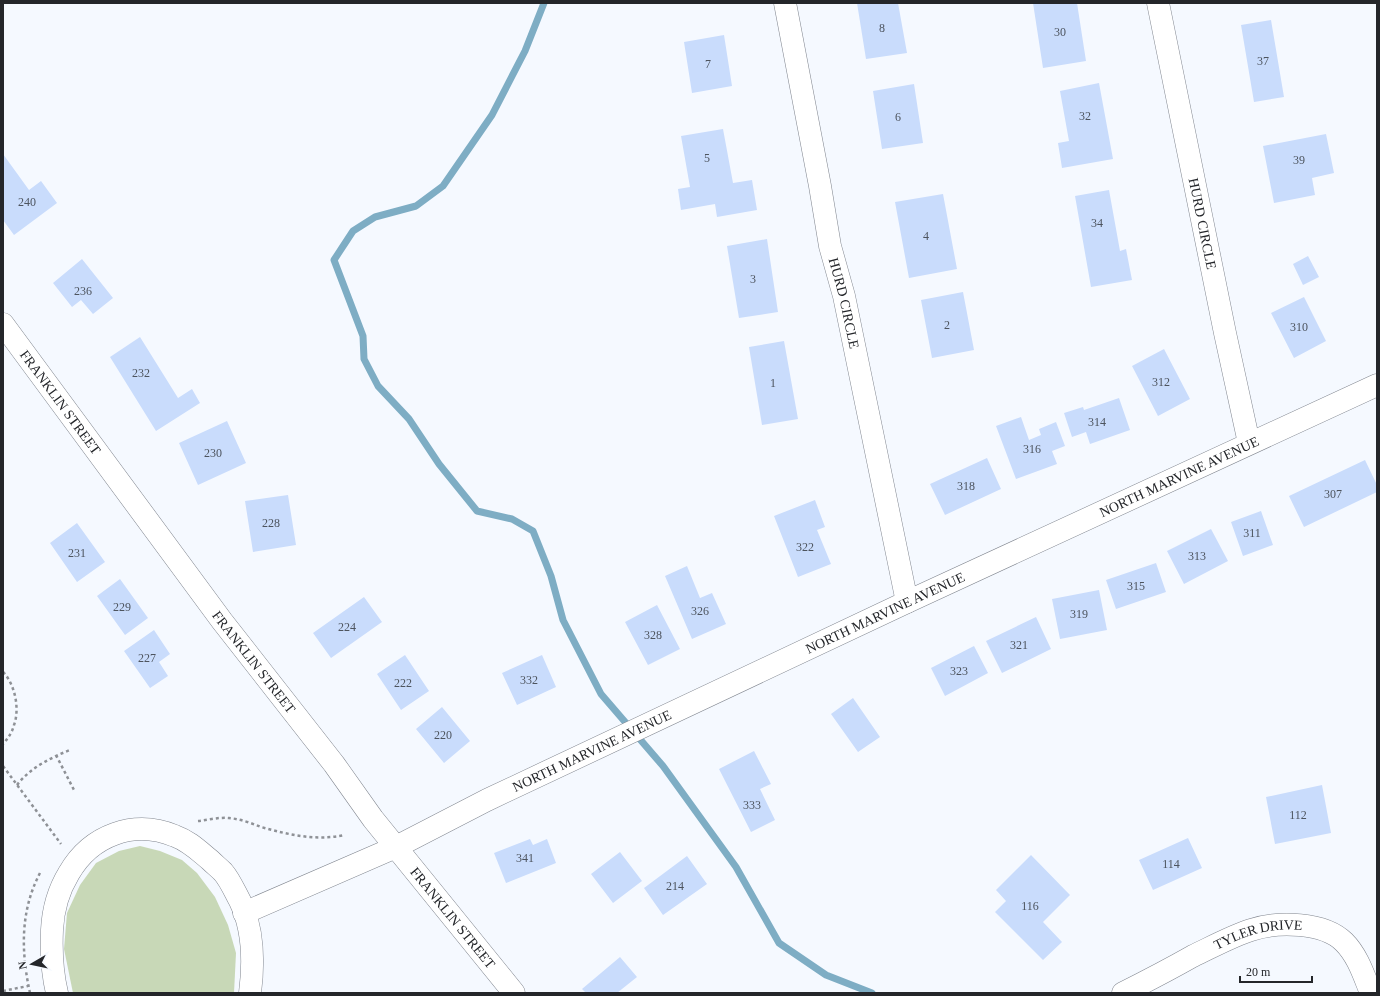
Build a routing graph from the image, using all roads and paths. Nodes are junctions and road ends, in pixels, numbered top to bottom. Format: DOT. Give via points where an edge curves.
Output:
graph roads {
  1 [pos="785,3"];
  2 [pos="1158,3"];
  3 [pos="3,324"];
  4 [pos="1377,384"];
  5 [pos="1250,443"];
  6 [pos="907,602"];
  7 [pos="3,672"];
  8 [pos="3,744"];
  9 [pos="70,750"];
  10 [pos="56,755"];
  11 [pos="3,766"];
  12 [pos="17,785"];
  13 [pos="75,792"];
  14 [pos="191,822"];
  15 [pos="345,835"];
  16 [pos="62,845"];
  17 [pos="396,847"];
  18 [pos="244,913"];
  19 [pos="28,986"];
  20 [pos="3,992"];
  21 [pos="57,993"];
  22 [pos="250,993"];
  23 [pos="514,993"];
  24 [pos="1123,993"];
  25 [pos="1371,993"];
  1 -- 6 [label="street, HURD CIRCLE" via="830,246 844,296"];
  2 -- 5 [label="street, HURD CIRCLE"];
  3 -- 17 [label="street, FRANKLIN STREET" via="222,621"];
  4 -- 5 [label="street, NORTH MARVINE AVENUE"];
  5 -- 6 [label="street, NORTH MARVINE AVENUE"];
  6 -- 17 [label="street, NORTH MARVINE AVENUE" via="487,800"];
  7 -- 8 [label="path" via="11,683 16,710 15,724"];
  9 -- 10 [label="path"];
  10 -- 12 [label="path" via="33,770"];
  10 -- 13 [label="path"];
  11 -- 12 [label="path"];
  12 -- 16 [label="path"];
  14 -- 15 [label="path" via="227,818 295,836 313,838"];
  17 -- 18 [label="street, NORTH MARVINE AVENUE"];
  17 -- 23 [label="street, FRANKLIN STREET"];
  18 -- 21 [label="street" via="223,872 194,846 176,836 143,830 118,832 106,837 84,852 61,886 52,918 51,954"];
  18 -- 22 [label="street" via="253,956"];
  19 -- 20 [label="path"];
  24 -- 25 [label="street, TYLER DRIVE" via="1212,946 1252,929 1283,924 1313,926 1335,935 1351,951"];
}
